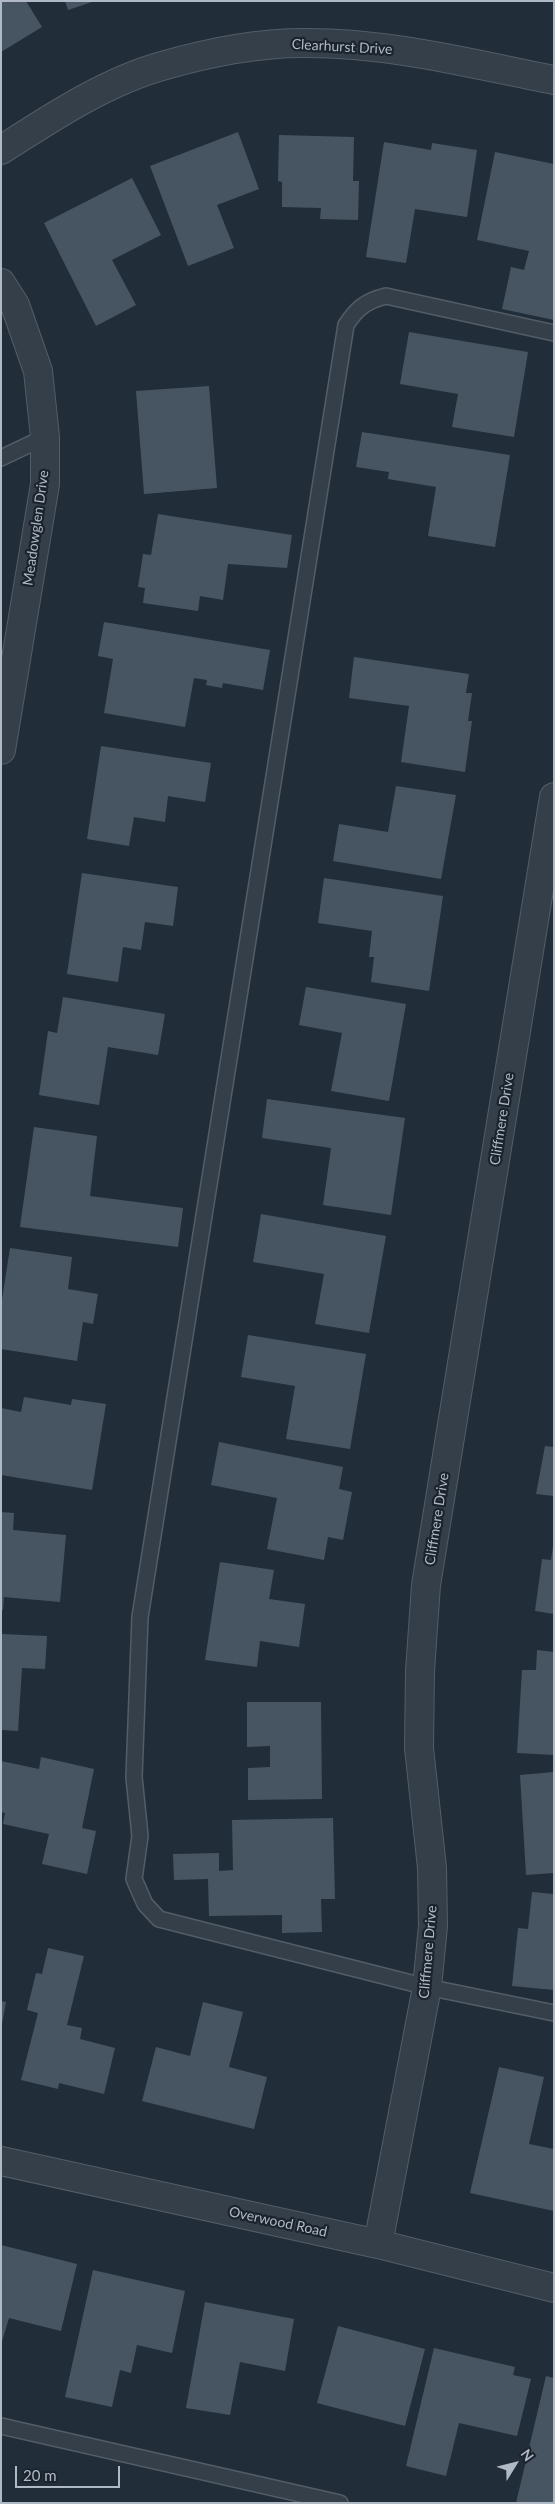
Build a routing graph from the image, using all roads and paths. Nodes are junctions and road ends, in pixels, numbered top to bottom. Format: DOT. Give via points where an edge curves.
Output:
graph roads {
  1 [pos="554,80"];
  2 [pos="1,150"];
  3 [pos="1,283"];
  4 [pos="554,332"];
  5 [pos="45,437"];
  6 [pos="1,458"];
  7 [pos="1,750"];
  8 [pos="554,797"];
  9 [pos="427,1987"];
  10 [pos="554,2013"];
  11 [pos="1,2161"];
  12 [pos="378,2244"];
  13 [pos="554,2288"];
  14 [pos="1,2426"];
  15 [pos="340,2503"];
  1 -- 2 [label="street, Clearhurst Drive" via="393,49 303,43 226,50 160,66 100,91"];
  3 -- 5 [label="street, Meadowglen Drive" via="14,305 38,371"];
  4 -- 9 [label="lane" via="386,296 357,309 346,325 140,1617 134,1777 140,1836 134,1879 145,1904 159,1919"];
  5 -- 6 [label="lane"];
  5 -- 7 [label="street, Meadowglen Drive" via="45,484"];
  8 -- 9 [label="street, Cliffmere Drive" via="426,1585 419,1748 432,1868 433,1926"];
  9 -- 10 [label="lane"];
  9 -- 12 [label="street, Cliffmere Drive"];
  11 -- 12 [label="street, Overwood Road"];
  12 -- 13 [label="street, Overwood Road"];
  14 -- 15 [label="lane"];
}
